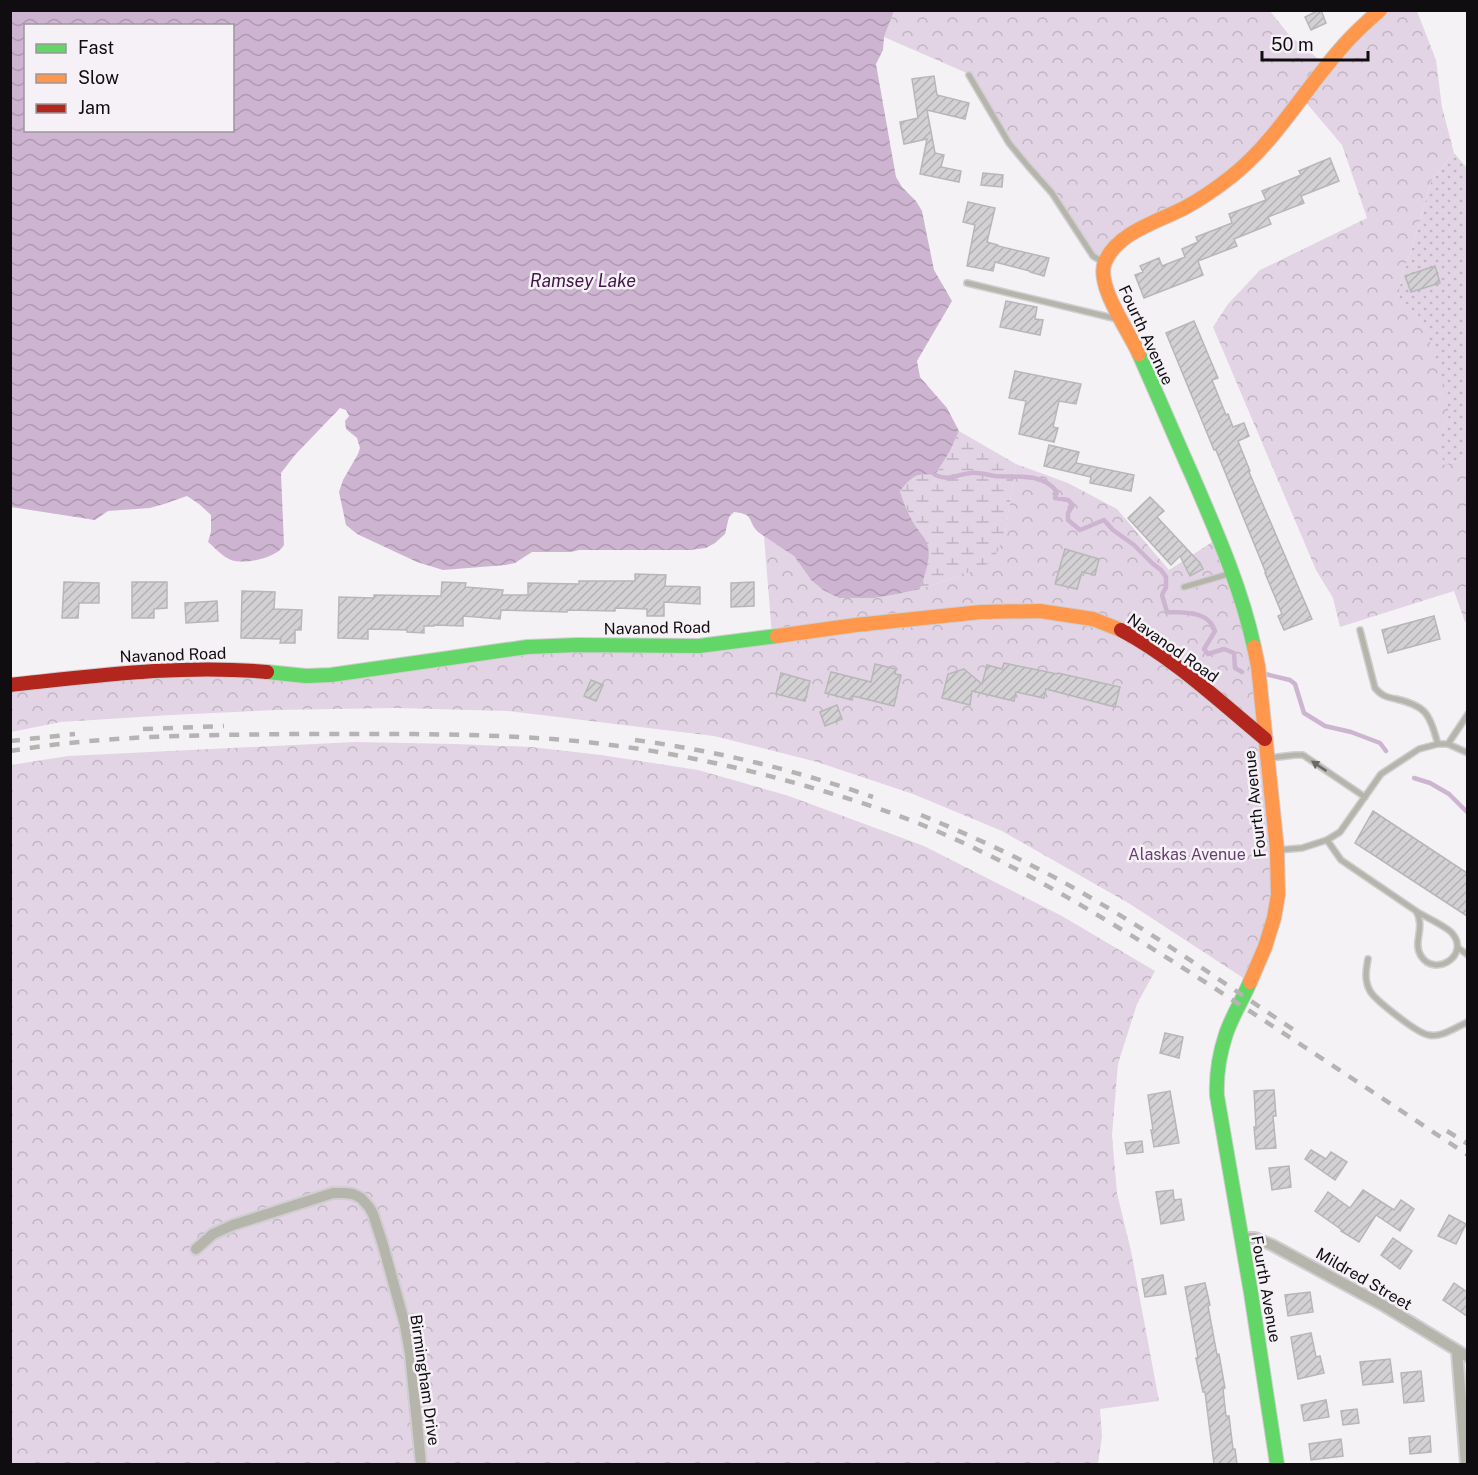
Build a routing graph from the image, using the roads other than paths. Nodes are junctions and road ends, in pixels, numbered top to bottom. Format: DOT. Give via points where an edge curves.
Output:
graph roads {
  1 [pos="1380,10"];
  2 [pos="969,75"];
  3 [pos="1104,263"];
  4 [pos="967,283"];
  5 [pos="1122,320"];
  6 [pos="1232,573"];
  7 [pos="1184,587"];
  8 [pos="1360,630"];
  9 [pos="10,686"];
  10 [pos="1467,714"];
  11 [pos="1265,739"];
  12 [pos="1438,744"];
  13 [pos="1448,744"];
  14 [pos="1467,753"];
  15 [pos="1267,758"];
  16 [pos="1365,797"];
  17 [pos="1327,840"];
  18 [pos="1277,850"];
  19 [pos="1416,911"];
  20 [pos="1458,948"];
  21 [pos="1467,955"];
  22 [pos="1368,959"];
  23 [pos="1467,1022"];
  24 [pos="1241,1238"];
  25 [pos="196,1250"];
  26 [pos="1462,1354"];
  27 [pos="422,1464"];
  28 [pos="1277,1464"];
  29 [pos="1466,1464"];
  1 -- 3 [label="street" via="1344,44 1249,161 1198,199 1127,236"];
  2 -- 3 [label="lane" via="1009,143 1052,192 1093,256"];
  3 -- 5 [label="street, Fourth Avenue" via="1103,279"];
  4 -- 5 [label="lane"];
  5 -- 6 [label="street, Fourth Avenue"];
  6 -- 7 [label="lane"];
  6 -- 11 [label="street, Fourth Avenue" via="1256,658"];
  8 -- 12 [label="lane" via="1375,688 1381,695 1424,710"];
  9 -- 11 [label="street, Navanod Road" via="180,670 331,675 527,647 699,646 928,617 1040,611 1093,619 1136,638 1187,674"];
  10 -- 13 [label="lane"];
  11 -- 15 [label="street, Fourth Avenue"];
  12 -- 13 [label="lane"];
  12 -- 16 [label="lane" via="1419,749 1381,774"];
  13 -- 14 [label="lane"];
  16 -- 15 [label="lane, one-way" via="1304,755"];
  15 -- 18 [label="street, Fourth Avenue"];
  16 -- 17 [label="lane" via="1340,832"];
  17 -- 18 [label="lane"];
  17 -- 19 [label="lane" via="1341,860"];
  18 -- 24 [label="street, Fourth Avenue" via="1274,918 1226,1033 1216,1078"];
  19 -- 20 [label="lane" via="1451,932"];
  19 -- 20 [label="lane" via="1421,930 1417,944 1421,956 1431,965 1449,962"];
  20 -- 21 [label="lane"];
  22 -- 23 [label="lane" via="1366,981 1371,992 1420,1032 1437,1036"];
  24 -- 26 [label="street, Mildred Street" via="1272,1245 1381,1304"];
  24 -- 28 [label="street, Fourth Avenue"];
  25 -- 27 [label="street, Birmingham Drive" via="213,1234 233,1225 333,1193 361,1198 373,1214 405,1325"];
  26 -- 29 [label="street"];
}
